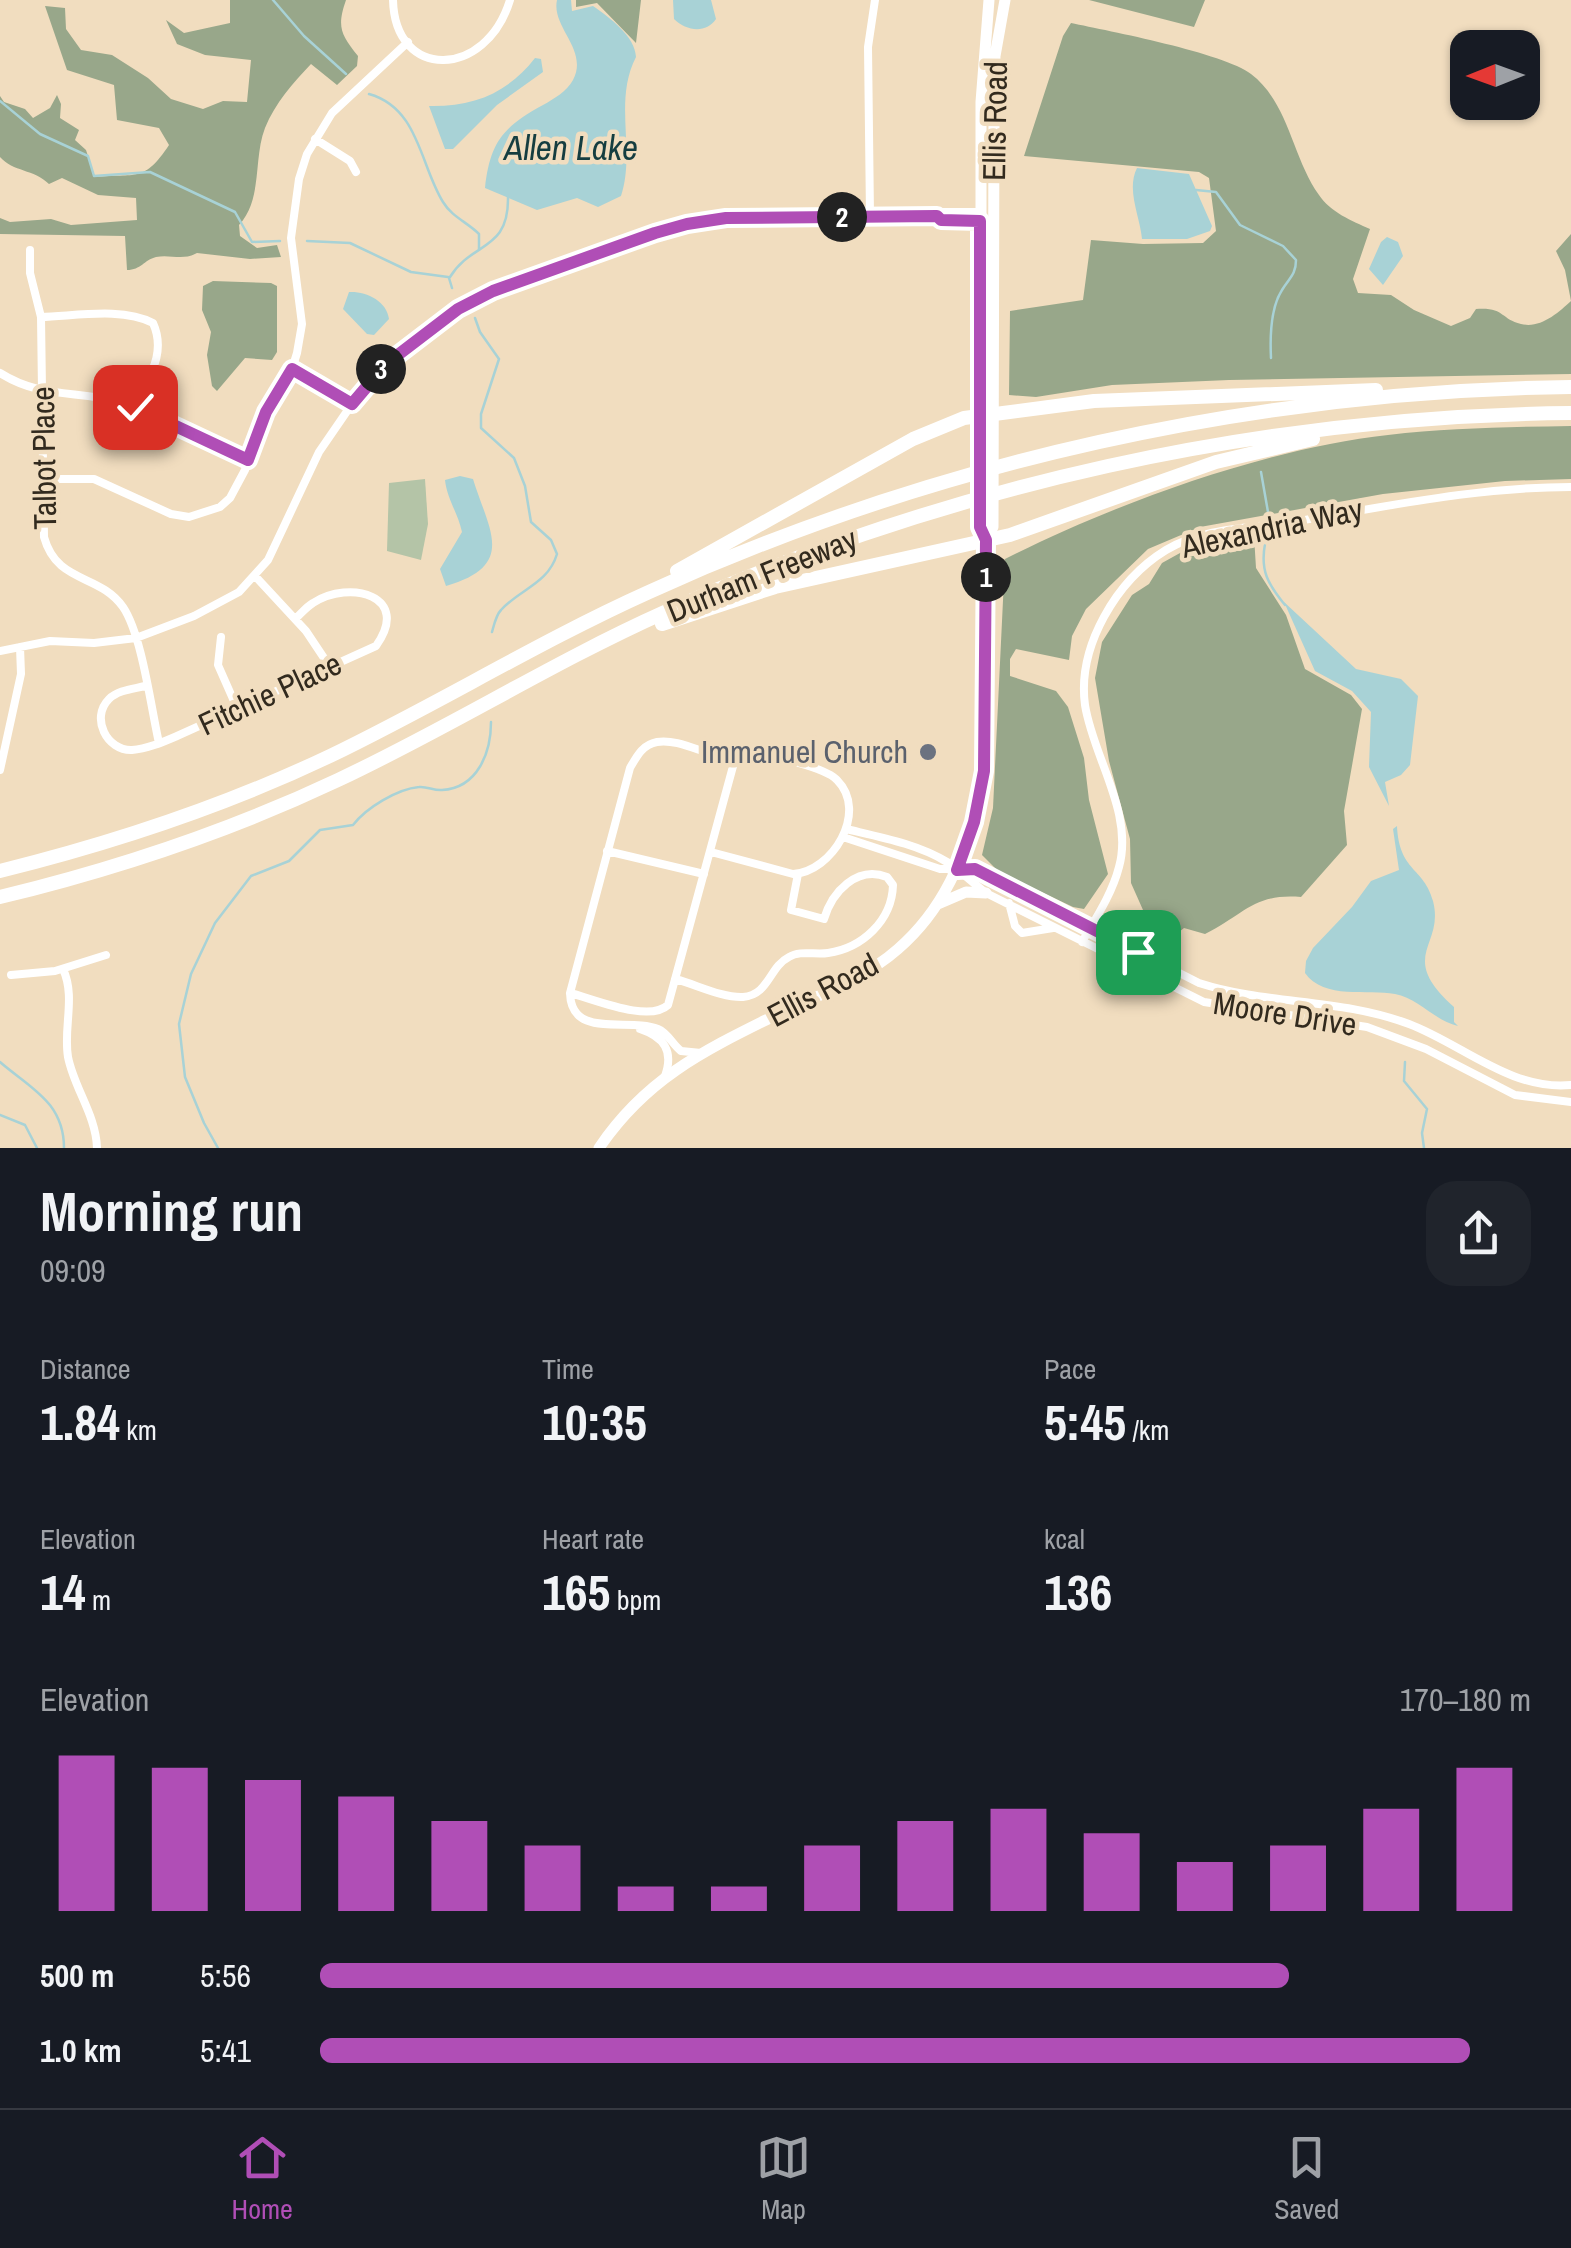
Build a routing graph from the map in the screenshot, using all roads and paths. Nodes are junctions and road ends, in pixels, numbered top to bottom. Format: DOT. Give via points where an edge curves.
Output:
graph roads {
  1 [pos="392,0"];
  2 [pos="510,0"];
  3 [pos="875,0"];
  4 [pos="990,0"];
  5 [pos="1004,0"];
  6 [pos="408,42"];
  7 [pos="314,139"];
  8 [pos="981,149"];
  9 [pos="356,172"];
  10 [pos="870,216"];
  11 [pos="980,216"];
  12 [pos="994,216"];
  13 [pos="30,250"];
  14 [pos="993,269"];
  15 [pos="41,317"];
  16 [pos="292,369"];
  17 [pos="0,373"];
  18 [pos="1522,388"];
  19 [pos="1571,388"];
  20 [pos="42,392"];
  21 [pos="352,404"];
  22 [pos="135,407"];
  23 [pos="996,412"];
  24 [pos="1571,412"];
  25 [pos="979,415"];
  26 [pos="1414,420"];
  27 [pos="248,460"];
  28 [pos="43,479"];
  29 [pos="1571,487"];
  30 [pos="986,540"];
  31 [pos="255,576"];
  32 [pos="295,619"];
  33 [pos="585,622"];
  34 [pos="220,637"];
  35 [pos="136,638"];
  36 [pos="20,648"];
  37 [pos="0,651"];
  38 [pos="330,667"];
  39 [pos="532,678"];
  40 [pos="146,686"];
  41 [pos="237,708"];
  42 [pos="159,743"];
  43 [pos="736,759"];
  44 [pos="0,770"];
  45 [pos="844,833"];
  46 [pos="607,851"];
  47 [pos="710,852"];
  48 [pos="879,861"];
  49 [pos="957,870"];
  50 [pos="0,871"];
  51 [pos="704,874"];
  52 [pos="798,874"];
  53 [pos="986,892"];
  54 [pos="0,897"];
  55 [pos="1008,903"];
  56 [pos="938,904"];
  57 [pos="1091,927"];
  58 [pos="1056,928"];
  59 [pos="1082,942"];
  60 [pos="106,955"];
  61 [pos="63,969"];
  62 [pos="11,975"];
  63 [pos="675,979"];
  64 [pos="570,993"];
  65 [pos="636,1027"];
  66 [pos="702,1052"];
  67 [pos="665,1076"];
  68 [pos="1571,1085"];
  69 [pos="1571,1102"];
  70 [pos="97,1148"];
  71 [pos="599,1148"];
  1 -- 6 [label="street"];
  2 -- 6 [label="street" via="487,44 470,56 436,60"];
  3 -- 10 [label="street" via="868,47"];
  4 -- 8 [label="main road, Ellis Road"];
  5 -- 12 [label="main road, Ellis Road" via="996,56"];
  6 -- 7 [label="street" via="349,94"];
  7 -- 9 [label="street" via="350,160"];
  7 -- 16 [label="street" via="293,210 291,257 302,324"];
  8 -- 11 [label="main road, Ellis Road"];
  8 -- 12 [label="main road"];
  10 -- 11 [label="street"];
  10 -- 21 [label="street" via="687,224 493,291 412,341"];
  11 -- 14 [label="main road"];
  11 -- 25 [label="main road, Ellis Road"];
  12 -- 14 [label="main road, Ellis Road"];
  13 -- 15 [label="street, Talbot Place"];
  14 -- 23 [label="main road, Ellis Road"];
  15 -- 20 [label="street, Talbot Place"];
  15 -- 22 [label="street" via="123,315 154,323 158,356"];
  16 -- 21 [label="street"];
  16 -- 27 [label="street"];
  17 -- 20 [label="street"];
  18 -- 19 [label="highway, Durham Freeway"];
  18 -- 23 [label="highway" via="1269,393"];
  18 -- 33 [label="highway, Durham Freeway" via="1266,411 1017,462 786,536"];
  20 -- 22 [label="street"];
  20 -- 28 [label="street, Talbot Place"];
  21 -- 31 [label="street" via="318,452 280,539"];
  22 -- 27 [label="street"];
  23 -- 25 [label="highway"];
  23 -- 30 [label="main road, Ellis Road" via="993,527"];
  24 -- 26 [label="highway, Durham Freeway"];
  25 -- 30 [label="main road, Ellis Road" via="980,527"];
  25 -- 33 [label="highway" via="913,439"];
  26 -- 30 [label="highway" via="1248,454"];
  26 -- 39 [label="highway, Durham Freeway" via="1128,461 961,503 727,586"];
  27 -- 28 [label="street" via="230,498 189,517 94,478"];
  28 -- 35 [label="street, Talbot Place" via="48,551 67,573 120,603"];
  29 -- 57 [label="street, Alexandria Way" via="1474,492 1230,530 1166,550 1130,578 1103,620 1084,679 1122,854"];
  30 -- 39 [label="highway" via="742,596"];
  30 -- 49 [label="main road, Ellis Road" via="984,771"];
  31 -- 32 [label="street"];
  31 -- 35 [label="street" via="228,600"];
  32 -- 38 [label="street"];
  32 -- 38 [label="street, Fitchie Place" via="311,603 355,590 368,592 384,608 384,636 376,646"];
  33 -- 50 [label="highway, Durham Freeway" via="392,725 260,786 124,836"];
  34 -- 41 [label="street" via="218,665"];
  35 -- 36 [label="street"];
  35 -- 40 [label="street, Talbot Place"];
  36 -- 37 [label="street"];
  36 -- 44 [label="street" via="21,674"];
  38 -- 41 [label="street, Fitchie Place"];
  39 -- 54 [label="highway, Durham Freeway" via="270,810 132,861"];
  40 -- 42 [label="street, Talbot Place"];
  40 -- 42 [label="street, Fitchie Place" via="111,696 101,714 102,730 120,749"];
  41 -- 42 [label="street, Fitchie Place"];
  43 -- 45 [label="street" via="760,755 836,778 846,802"];
  43 -- 46 [label="street" via="660,741 641,749"];
  43 -- 47 [label="street"];
  45 -- 48 [label="street"];
  45 -- 49 [label="street" via="906,844"];
  45 -- 52 [label="street" via="834,850"];
  46 -- 51 [label="street"];
  46 -- 64 [label="street"];
  47 -- 51 [label="street"];
  47 -- 52 [label="street"];
  48 -- 49 [label="street"];
  48 -- 52 [label="street" via="831,899 824,919 791,910"];
  48 -- 63 [label="street" via="893,885 889,908 854,945 788,956 764,988 743,997"];
  49 -- 53 [label="street, Moore Drive"];
  49 -- 56 [label="main road, Ellis Road"];
  49 -- 57 [label="street, Moore Drive" via="975,869"];
  51 -- 63 [label="street"];
  53 -- 55 [label="street, Moore Drive"];
  53 -- 56 [label="main road"];
  55 -- 58 [label="street, Moore Drive"];
  55 -- 58 [label="street" via="1022,932"];
  56 -- 66 [label="main road, Ellis Road" via="882,962"];
  57 -- 59 [label="street, Alexandria Way"];
  57 -- 68 [label="street, Moore Drive" via="1199,983 1376,1013 1514,1076"];
  58 -- 59 [label="street, Moore Drive"];
  59 -- 69 [label="street, Moore Drive" via="1204,1002 1368,1027 1515,1095"];
  60 -- 61 [label="street"];
  61 -- 62 [label="street"];
  61 -- 70 [label="street" via="68,1054"];
  63 -- 64 [label="street" via="668,1005 656,1014"];
  64 -- 65 [label="street" via="575,1011 590,1023"];
  65 -- 66 [label="street" via="657,1028 681,1051"];
  65 -- 67 [label="street" via="668,1050"];
  66 -- 67 [label="main road, Ellis Road"];
  67 -- 71 [label="main road, Ellis Road" via="638,1098"];
}
